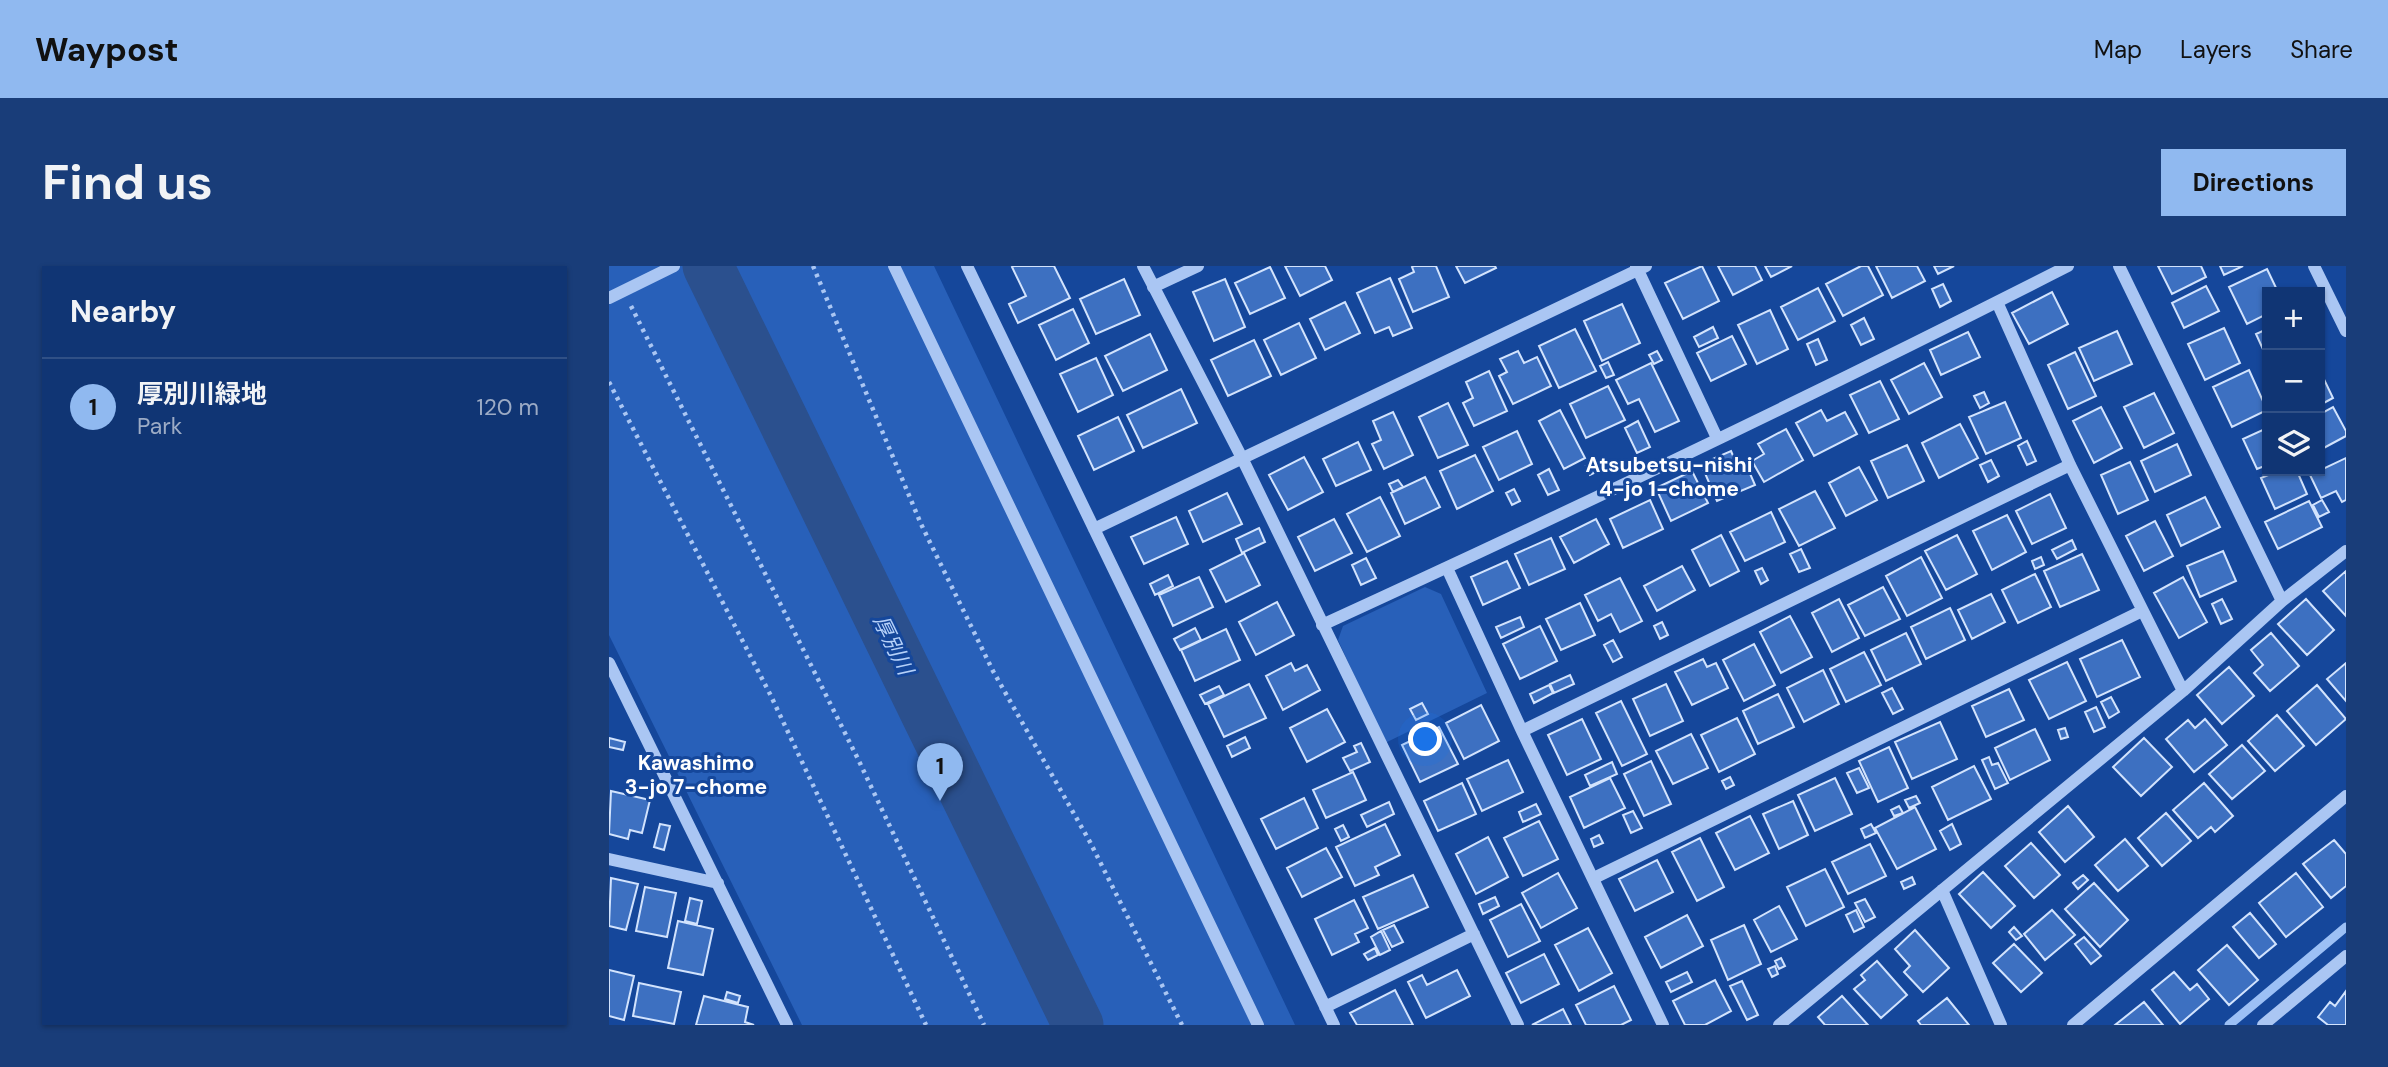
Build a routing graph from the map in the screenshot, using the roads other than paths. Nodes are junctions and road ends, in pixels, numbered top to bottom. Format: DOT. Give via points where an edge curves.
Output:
graph roads {
  1 [pos="674,266"];
  2 [pos="894,266"];
  3 [pos="967,266"];
  4 [pos="1143,266"];
  5 [pos="1198,266"];
  6 [pos="2069,266"];
  7 [pos="2119,266"];
  8 [pos="2314,266"];
  9 [pos="1640,267"];
  10 [pos="1153,287"];
  11 [pos="609,298"];
  12 [pos="1997,302"];
  13 [pos="2346,331"];
  14 [pos="1717,439"];
  15 [pos="1242,458"];
  16 [pos="2070,464"];
  17 [pos="1094,529"];
  18 [pos="2346,551"];
  19 [pos="1447,568"];
  20 [pos="2282,601"];
  21 [pos="2142,611"];
  22 [pos="1322,625"];
  23 [pos="609,663"];
  24 [pos="2183,691"];
  25 [pos="1522,731"];
  26 [pos="2346,796"];
  27 [pos="609,859"];
  28 [pos="1594,878"];
  29 [pos="717,883"];
  30 [pos="1942,890"];
  31 [pos="1474,934"];
  32 [pos="2346,956"];
  33 [pos="1325,1007"];
  34 [pos="787,1025"];
  35 [pos="1258,1025"];
  36 [pos="1333,1025"];
  37 [pos="1518,1025"];
  38 [pos="1663,1025"];
  39 [pos="1779,1025"];
  40 [pos="2001,1025"];
  41 [pos="2073,1025"];
  42 [pos="2263,1025"];
  1 -- 11 [label="street, bridge"];
  2 -- 35 [label="street"];
  3 -- 17 [label="street"];
  4 -- 10 [label="street"];
  5 -- 10 [label="street"];
  6 -- 12 [label="street"];
  7 -- 20 [label="street"];
  8 -- 13 [label="street"];
  9 -- 14 [label="street"];
  9 -- 15 [label="street"];
  10 -- 15 [label="street"];
  12 -- 14 [label="street"];
  12 -- 16 [label="street"];
  14 -- 19 [label="street"];
  15 -- 17 [label="street"];
  15 -- 22 [label="street"];
  16 -- 21 [label="street"];
  16 -- 25 [label="street"];
  17 -- 33 [label="street"];
  18 -- 20 [label="street"];
  19 -- 22 [label="street"];
  19 -- 25 [label="street"];
  20 -- 24 [label="street"];
  21 -- 24 [label="street"];
  21 -- 28 [label="street"];
  22 -- 31 [label="street"];
  23 -- 29 [label="street"];
  24 -- 30 [label="street"];
  25 -- 28 [label="street"];
  26 -- 41 [label="street"];
  27 -- 29 [label="street"];
  28 -- 38 [label="street"];
  29 -- 34 [label="street"];
  30 -- 39 [label="street"];
  30 -- 40 [label="street"];
  31 -- 33 [label="street"];
  31 -- 37 [label="street"];
  32 -- 42 [label="street"];
  33 -- 36 [label="street"];
}
